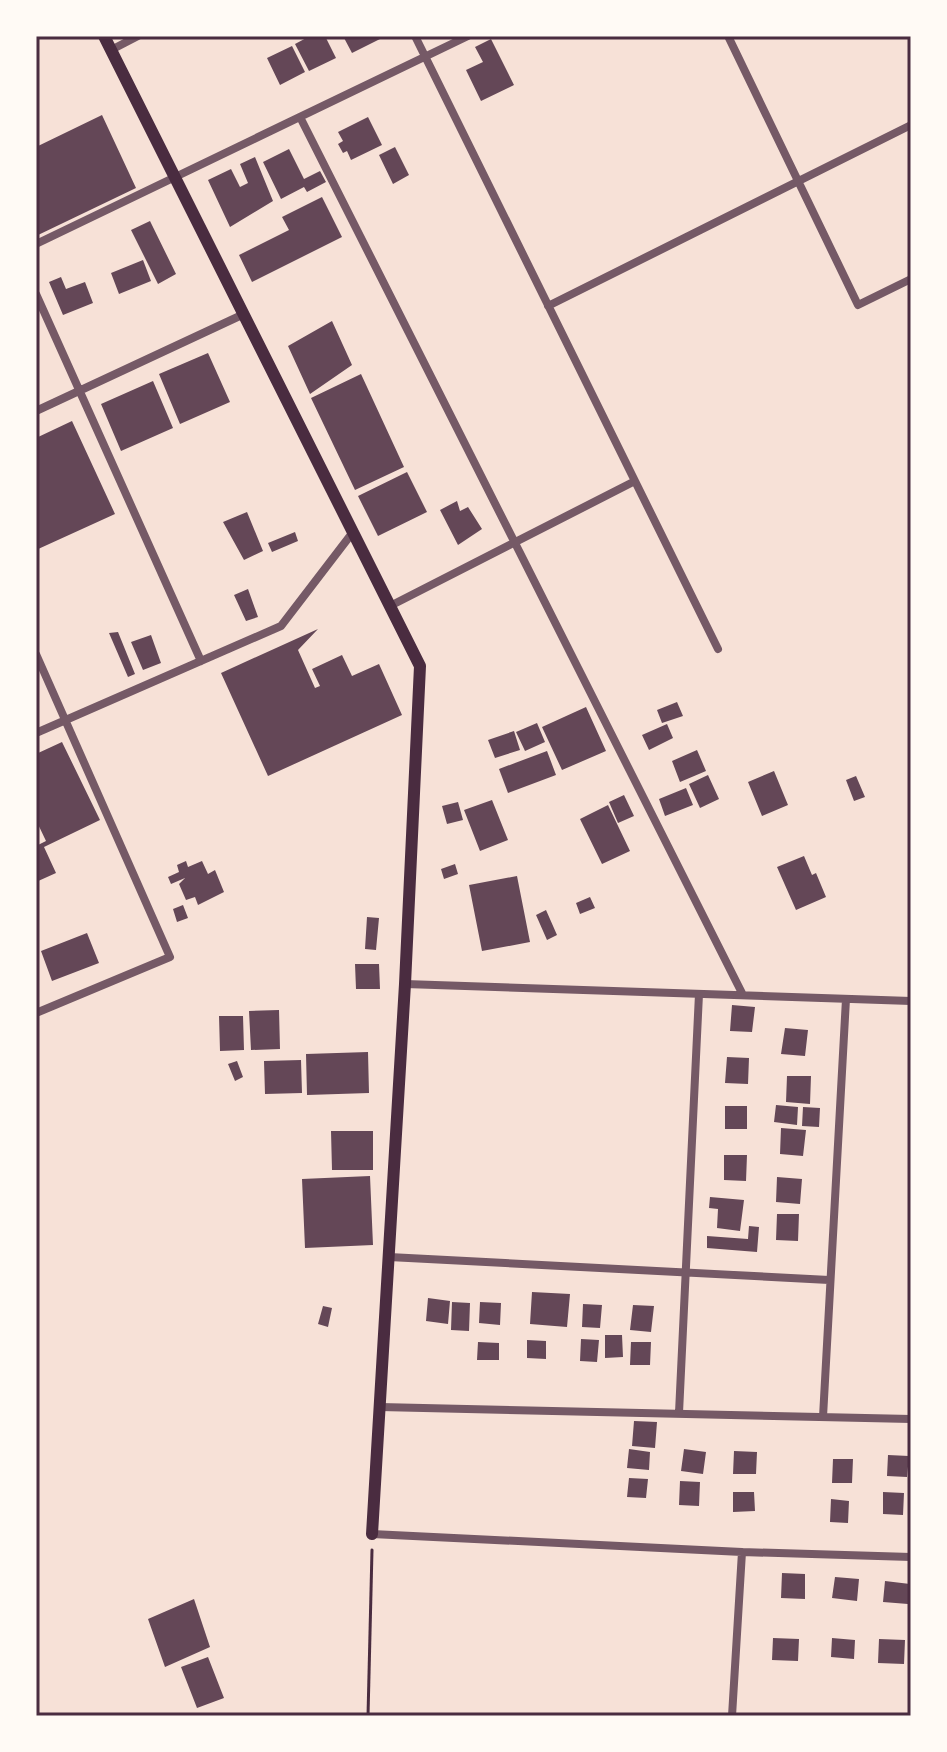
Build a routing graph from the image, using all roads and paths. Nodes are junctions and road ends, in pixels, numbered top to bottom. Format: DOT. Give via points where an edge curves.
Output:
graph roads {
  1 [pos="104,36"];
  2 [pos="138,36"];
  3 [pos="415,36"];
  4 [pos="468,36"];
  5 [pos="728,36"];
  6 [pos="111,50"];
  7 [pos="424,57"];
  8 [pos="300,117"];
  9 [pos="911,125"];
  10 [pos="174,178"];
  11 [pos="798,181"];
  12 [pos="36,244"];
  13 [pos="911,279"];
  14 [pos="36,294"];
  15 [pos="548,306"];
  16 [pos="244,314"];
  17 [pos="79,391"];
  18 [pos="36,411"];
  19 [pos="635,481"];
  20 [pos="353,532"];
  21 [pos="515,542"];
  22 [pos="390,606"];
  23 [pos="718,649"];
  24 [pos="36,654"];
  25 [pos="201,661"];
  26 [pos="65,721"];
  27 [pos="36,733"];
  28 [pos="405,984"];
  29 [pos="699,994"];
  30 [pos="743,995"];
  31 [pos="846,999"];
  32 [pos="911,1001"];
  33 [pos="37,1010"];
  34 [pos="389,1257"];
  35 [pos="686,1273"];
  36 [pos="829,1280"];
  37 [pos="380,1407"];
  38 [pos="679,1413"];
  39 [pos="823,1417"];
  40 [pos="911,1419"];
  41 [pos="372,1534"];
  42 [pos="742,1552"];
  43 [pos="911,1557"];
  44 [pos="368,1716"];
  45 [pos="732,1716"];
  1 -- 6 [label="main road"];
  2 -- 6 [label="street"];
  3 -- 7 [label="street"];
  4 -- 7 [label="street"];
  5 -- 11 [label="street"];
  6 -- 10 [label="main road"];
  7 -- 8 [label="street"];
  7 -- 15 [label="street"];
  8 -- 10 [label="street"];
  8 -- 21 [label="street"];
  9 -- 11 [label="street"];
  10 -- 12 [label="street"];
  10 -- 16 [label="main road"];
  11 -- 13 [label="street" via="858,305"];
  11 -- 15 [label="street"];
  14 -- 17 [label="street"];
  15 -- 19 [label="street"];
  16 -- 17 [label="street"];
  16 -- 20 [label="main road"];
  17 -- 18 [label="street"];
  17 -- 25 [label="street"];
  19 -- 21 [label="street"];
  19 -- 23 [label="street"];
  20 -- 22 [label="main road"];
  20 -- 25 [label="street" via="281,626"];
  21 -- 22 [label="street"];
  21 -- 30 [label="street"];
  22 -- 28 [label="main road" via="420,666"];
  24 -- 26 [label="street"];
  25 -- 26 [label="street"];
  26 -- 27 [label="street"];
  26 -- 33 [label="street" via="170,957"];
  28 -- 29 [label="street"];
  28 -- 34 [label="main road"];
  29 -- 30 [label="street"];
  29 -- 35 [label="street"];
  30 -- 31 [label="street"];
  31 -- 32 [label="street"];
  31 -- 36 [label="street"];
  34 -- 35 [label="street"];
  34 -- 37 [label="main road"];
  35 -- 36 [label="street"];
  35 -- 38 [label="street"];
  36 -- 39 [label="street"];
  37 -- 38 [label="street"];
  37 -- 41 [label="main road"];
  38 -- 39 [label="street"];
  39 -- 40 [label="street"];
  41 -- 42 [label="street"];
  41 -- 44 [label="path"];
  42 -- 43 [label="street"];
  42 -- 45 [label="street"];
}
